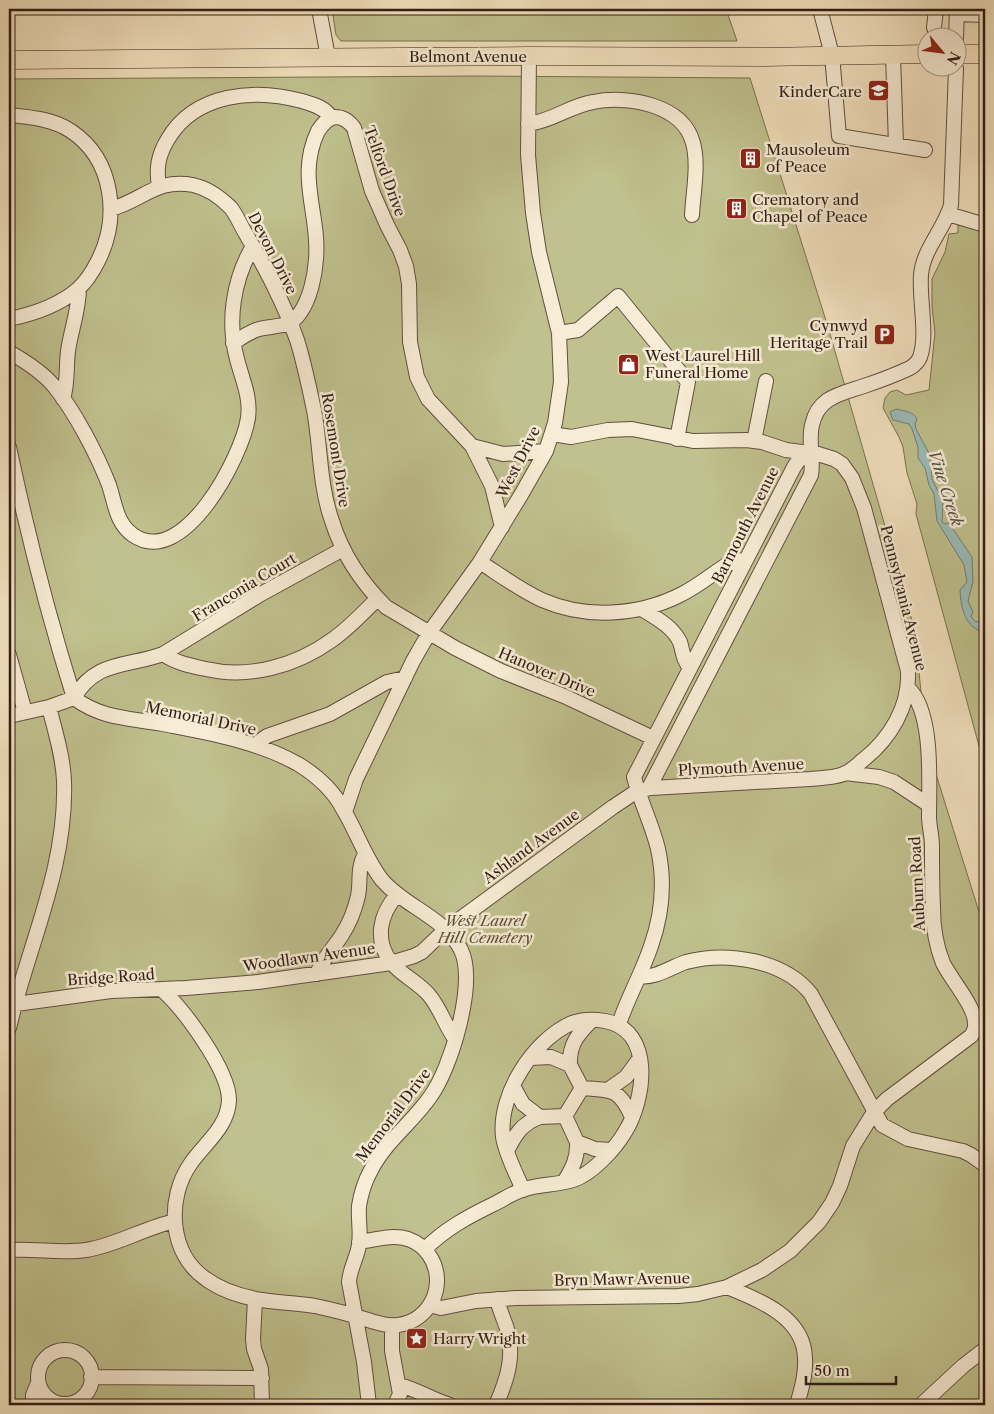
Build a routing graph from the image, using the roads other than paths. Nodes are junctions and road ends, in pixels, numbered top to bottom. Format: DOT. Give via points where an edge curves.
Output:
graph roads {
  1 [pos="319,9"];
  2 [pos="820,9"];
  3 [pos="936,9"];
  4 [pos="957,12"];
  5 [pos="985,15"];
  6 [pos="934,28"];
  7 [pos="956,28"];
  8 [pos="916,54"];
  9 [pos="966,54"];
  10 [pos="985,54"];
  11 [pos="832,55"];
  12 [pos="893,55"];
  13 [pos="529,56"];
  14 [pos="328,57"];
  15 [pos="9,60"];
  16 [pos="956,78"];
  17 [pos="9,115"];
  18 [pos="331,118"];
  19 [pos="528,124"];
  20 [pos="896,145"];
  21 [pos="925,150"];
  22 [pos="159,186"];
  23 [pos="111,209"];
  24 [pos="948,214"];
  25 [pos="692,215"];
  26 [pos="985,224"];
  27 [pos="253,246"];
  28 [pos="79,288"];
  29 [pos="9,319"];
  30 [pos="290,324"];
  31 [pos="559,333"];
  32 [pos="233,343"];
  33 [pos="9,352"];
  34 [pos="766,381"];
  35 [pos="63,399"];
  36 [pos="552,434"];
  37 [pos="677,439"];
  38 [pos="754,441"];
  39 [pos="472,446"];
  40 [pos="9,447"];
  41 [pos="546,451"];
  42 [pos="810,453"];
  43 [pos="502,527"];
  44 [pos="343,550"];
  45 [pos="745,560"];
  46 [pos="480,562"];
  47 [pos="377,599"];
  48 [pos="642,609"];
  49 [pos="429,633"];
  50 [pos="9,654"];
  51 [pos="163,654"];
  52 [pos="690,667"];
  53 [pos="405,678"];
  54 [pos="908,688"];
  55 [pos="74,698"];
  56 [pos="49,707"];
  57 [pos="25,712"];
  58 [pos="9,716"];
  59 [pos="653,738"];
  60 [pos="255,746"];
  61 [pos="846,773"];
  62 [pos="643,789"];
  63 [pos="930,806"];
  64 [pos="345,812"];
  65 [pos="365,854"];
  66 [pos="383,881"];
  67 [pos="359,887"];
  68 [pos="397,894"];
  69 [pos="445,930"];
  70 [pos="391,962"];
  71 [pos="317,974"];
  72 [pos="639,976"];
  73 [pos="161,989"];
  74 [pos="12,1003"];
  75 [pos="592,1020"];
  76 [pos="619,1024"];
  77 [pos="9,1028"];
  78 [pos="455,1039"];
  79 [pos="530,1058"];
  80 [pos="640,1058"];
  81 [pos="570,1065"];
  82 [pos="513,1086"];
  83 [pos="582,1088"];
  84 [pos="609,1089"];
  85 [pos="874,1112"];
  86 [pos="564,1116"];
  87 [pos="540,1117"];
  88 [pos="632,1117"];
  89 [pos="577,1142"];
  90 [pos="611,1150"];
  91 [pos="507,1151"];
  92 [pos="985,1165"];
  93 [pos="564,1182"];
  94 [pos="523,1190"];
  95 [pos="175,1221"];
  96 [pos="359,1242"];
  97 [pos="425,1249"];
  98 [pos="9,1250"];
  99 [pos="727,1287"];
  100 [pos="256,1299"];
  101 [pos="498,1299"];
  102 [pos="430,1305"];
  103 [pos="356,1316"];
  104 [pos="392,1325"];
  105 [pos="985,1349"];
  106 [pos="92,1377"];
  107 [pos="262,1378"];
  108 [pos="38,1383"];
  109 [pos="398,1385"];
  110 [pos="32,1405"];
  111 [pos="262,1405"];
  112 [pos="369,1405"];
  113 [pos="396,1405"];
  114 [pos="450,1405"];
  115 [pos="496,1405"];
  116 [pos="797,1405"];
  117 [pos="921,1405"];
  1 -- 14 [label="street"];
  2 -- 11 [label="street"];
  3 -- 6 [label="street"];
  4 -- 5 [label="street"];
  4 -- 7 [label="street"];
  8 -- 12 [label="main road, Belmont Avenue"];
  9 -- 10 [label="main road"];
  11 -- 12 [label="main road, Belmont Avenue"];
  11 -- 13 [label="main road, Belmont Avenue"];
  11 -- 20 [label="street" via="839,136"];
  12 -- 20 [label="street"];
  13 -- 14 [label="main road, Belmont Avenue"];
  13 -- 19 [label="street, West Drive"];
  14 -- 15 [label="main road, Belmont Avenue"];
  16 -- 24 [label="street" via="952,195"];
  17 -- 23 [label="street" via="52,122 82,140 100,165"];
  18 -- 22 [label="street" via="316,106 281,96 241,96 204,106 179,124 165,144 158,162"];
  18 -- 30 [label="street" via="320,127 315,138 308,170 316,243 313,276 304,307"];
  18 -- 39 [label="street, Telford Drive" via="345,120 354,128 372,191 404,257 409,284 410,342 422,388 438,411"];
  19 -- 25 [label="street" via="544,122 578,106 603,100 638,103 668,113 687,128 693,143"];
  19 -- 31 [label="street, West Drive" via="536,233"];
  20 -- 21 [label="street"];
  22 -- 23 [label="street, Devon Drive"];
  22 -- 27 [label="street, Devon Drive" via="188,184 212,193 231,209"];
  23 -- 28 [label="street" via="103,252"];
  24 -- 26 [label="street"];
  24 -- 42 [label="street" via="923,264 920,288 922,336 916,364 841,392 826,402 814,418"];
  27 -- 30 [label="street, Devon Drive"];
  27 -- 32 [label="street" via="243,265 235,296 231,328"];
  28 -- 29 [label="street" via="49,307"];
  28 -- 35 [label="street"];
  30 -- 32 [label="street" via="257,330"];
  30 -- 44 [label="street, Rosemont Drive" via="313,405 323,491"];
  31 -- 36 [label="street, West Drive" via="561,382"];
  31 -- 37 [label="street" via="578,330 618,296 688,382"];
  32 -- 35 [label="street" via="247,390 246,424 240,445 221,483 204,507 180,532 163,542 136,537 121,522 101,466"];
  33 -- 35 [label="street" via="42,374"];
  34 -- 38 [label="street"];
  36 -- 37 [label="street, Pennsylvania Avenue" via="571,437 632,429"];
  36 -- 41 [label="street, West Drive"];
  37 -- 38 [label="street, Pennsylvania Avenue"];
  38 -- 42 [label="street, Pennsylvania Avenue"];
  39 -- 41 [label="street" via="504,454"];
  39 -- 43 [label="street, Telford Drive" via="492,486"];
  40 -- 55 [label="street" via="33,554"];
  41 -- 43 [label="street, West Drive"];
  42 -- 45 [label="street, Barmouth Avenue" via="794,467"];
  42 -- 54 [label="street, Pennsylvania Avenue" via="834,459 852,478 869,524 907,662"];
  42 -- 62 [label="street" via="811,475"];
  43 -- 46 [label="street, West Drive"];
  44 -- 47 [label="street, Rosemont Drive"];
  44 -- 51 [label="street, Franconia Court" via="261,594"];
  45 -- 48 [label="street" via="734,561 680,595"];
  45 -- 52 [label="street, Barmouth Avenue"];
  46 -- 48 [label="street" via="521,589 552,604 591,612"];
  46 -- 49 [label="street, West Drive"];
  47 -- 49 [label="street, Rosemont Drive"];
  47 -- 51 [label="street" via="330,642 269,669 241,673 213,671 180,663"];
  48 -- 52 [label="street" via="675,634"];
  49 -- 53 [label="street, West Drive"];
  49 -- 59 [label="street, Hanover Drive" via="501,671 564,696"];
  50 -- 57 [label="street"];
  51 -- 55 [label="street, Franconia Court" via="101,671 86,681"];
  52 -- 59 [label="street, Barmouth Avenue"];
  53 -- 60 [label="street" via="387,682 330,714 267,736"];
  53 -- 64 [label="street, West Drive" via="356,779"];
  54 -- 61 [label="street, Plymouth Avenue" via="900,714 885,738"];
  54 -- 63 [label="street, Pennsylvania Avenue" via="917,698 924,723"];
  55 -- 56 [label="street"];
  55 -- 60 [label="street, Memorial Drive" via="107,715"];
  56 -- 57 [label="street"];
  56 -- 74 [label="street" via="62,762 63,813 46,904"];
  57 -- 58 [label="street"];
  59 -- 62 [label="street, Barmouth Avenue" via="634,777"];
  60 -- 64 [label="street, Memorial Drive" via="308,771 326,786"];
  61 -- 62 [label="street, Plymouth Avenue" via="810,779"];
  61 -- 63 [label="street, Plymouth Avenue" via="894,782"];
  62 -- 69 [label="street, Ashland Avenue" via="613,807"];
  62 -- 72 [label="street" via="662,880 656,930"];
  63 -- 85 [label="street, Auburn Road" via="933,910 939,951 949,975 972,1011 976,1026 971,1036"];
  64 -- 65 [label="street, Memorial Drive"];
  65 -- 66 [label="street, Memorial Drive"];
  65 -- 67 [label="street" via="360,866"];
  66 -- 67 [label="street"];
  66 -- 68 [label="street, Memorial Drive"];
  67 -- 71 [label="street" via="347,925 322,961"];
  68 -- 69 [label="street, Memorial Drive"];
  68 -- 70 [label="street" via="388,906 380,934"];
  69 -- 70 [label="street, Ashland Avenue" via="422,952"];
  69 -- 78 [label="street, Memorial Drive" via="461,950 466,966 466,993"];
  70 -- 71 [label="street, Woodlawn Avenue"];
  70 -- 78 [label="street, Woodlawn Avenue" via="430,997"];
  71 -- 73 [label="street, Woodlawn Avenue"];
  72 -- 76 [label="street"];
  72 -- 85 [label="street" via="649,976 689,962 719,958 752,961 784,972 811,994"];
  73 -- 74 [label="street, Bridge Road" via="111,990"];
  73 -- 95 [label="street, Bridge Road" via="179,1006 214,1059 224,1077 229,1101 222,1124 183,1177"];
  74 -- 77 [label="street"];
  75 -- 76 [label="street"];
  75 -- 79 [label="street" via="564,1027"];
  75 -- 81 [label="street" via="575,1039"];
  76 -- 80 [label="street" via="631,1037"];
  78 -- 96 [label="street, Memorial Drive" via="437,1087 388,1144 369,1174 359,1207"];
  79 -- 81 [label="street" via="551,1058"];
  79 -- 82 [label="street"];
  80 -- 84 [label="street" via="626,1077"];
  80 -- 88 [label="street" via="642,1082"];
  81 -- 83 [label="street"];
  82 -- 87 [label="street" via="523,1104"];
  82 -- 91 [label="street" via="503,1127"];
  83 -- 84 [label="street"];
  83 -- 86 [label="street"];
  84 -- 88 [label="street" via="624,1100"];
  85 -- 92 [label="street" via="882,1125 898,1135 963,1151"];
  85 -- 99 [label="street, Bryn Mawr Avenue" via="853,1146 836,1195 819,1222 776,1261"];
  86 -- 87 [label="street"];
  86 -- 89 [label="street"];
  87 -- 91 [label="street" via="519,1130"];
  88 -- 90 [label="street" via="625,1133"];
  89 -- 90 [label="street" via="595,1149"];
  89 -- 93 [label="street" via="576,1161"];
  90 -- 93 [label="street" via="588,1172"];
  91 -- 94 [label="street"];
  93 -- 94 [label="street"];
  94 -- 97 [label="street" via="460,1222"];
  95 -- 98 [label="street" via="84,1250"];
  95 -- 100 [label="street, Bridge Road" via="176,1237 182,1252 198,1273 219,1286"];
  96 -- 97 [label="street" via="401,1238"];
  96 -- 103 [label="street, Memorial Drive" via="349,1282"];
  97 -- 102 [label="street" via="433,1261 437,1278"];
  99 -- 101 [label="street, Bryn Mawr Avenue" via="698,1294 658,1297"];
  99 -- 116 [label="street" via="775,1310 797,1331 805,1358"];
  100 -- 103 [label="street, Bridge Road" via="301,1304"];
  100 -- 107 [label="street" via="254,1349"];
  101 -- 102 [label="street, Bryn Mawr Avenue" via="441,1308"];
  101 -- 115 [label="street" via="511,1355"];
  102 -- 104 [label="street" via="413,1320"];
  103 -- 104 [label="street"];
  103 -- 112 [label="street, Memorial Drive"];
  104 -- 109 [label="street" via="392,1351"];
  105 -- 117 [label="street"];
  106 -- 107 [label="street"];
  106 -- 108 [label="street" via="80,1399 63,1404 48,1398"];
  106 -- 108 [label="street" via="85,1360 78,1354 61,1350 45,1358 40,1366"];
  107 -- 111 [label="street"];
  108 -- 110 [label="street"];
  109 -- 113 [label="street" via="400,1394"];
  109 -- 114 [label="street"];
}
